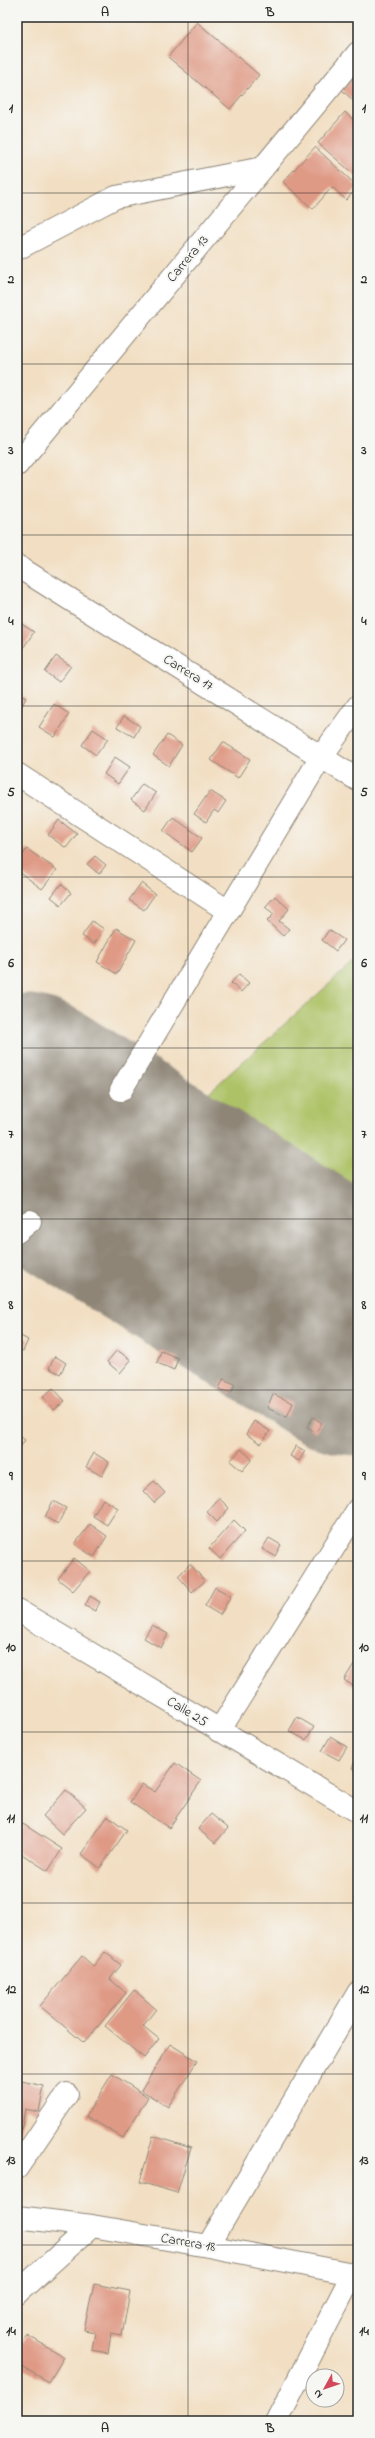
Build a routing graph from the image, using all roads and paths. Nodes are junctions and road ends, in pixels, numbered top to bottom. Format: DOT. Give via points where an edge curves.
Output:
graph roads {
  1 [pos="358,53"];
  2 [pos="263,168"];
  3 [pos="17,249"];
  4 [pos="17,465"];
  5 [pos="17,566"];
  6 [pos="358,706"];
  7 [pos="321,756"];
  8 [pos="17,774"];
  9 [pos="358,780"];
  10 [pos="228,911"];
  11 [pos="121,1090"];
  12 [pos="358,1509"];
  13 [pos="17,1610"];
  14 [pos="219,1731"];
  15 [pos="358,1812"];
  16 [pos="358,1993"];
  17 [pos="67,2094"];
  18 [pos="17,2168"];
  19 [pos="17,2217"];
  20 [pos="92,2226"];
  21 [pos="208,2246"];
  22 [pos="355,2275"];
  23 [pos="17,2293"];
  24 [pos="277,2421"];
  1 -- 2 [label="street, Carrera 13"];
  2 -- 3 [label="street" via="116,197"];
  2 -- 4 [label="street, Carrera 13"];
  5 -- 7 [label="street, Carrera 17"];
  6 -- 7 [label="street"];
  7 -- 9 [label="street, Carrera 17"];
  7 -- 10 [label="street"];
  8 -- 10 [label="street"];
  10 -- 11 [label="street"];
  12 -- 14 [label="street"];
  13 -- 14 [label="street, Calle 25"];
  14 -- 15 [label="street, Calle 25"];
  16 -- 21 [label="street"];
  17 -- 18 [label="street"];
  19 -- 20 [label="street, Carrera 18"];
  20 -- 21 [label="street, Carrera 18"];
  20 -- 23 [label="street"];
  21 -- 22 [label="street, Carrera 18"];
  22 -- 24 [label="street"];
}
